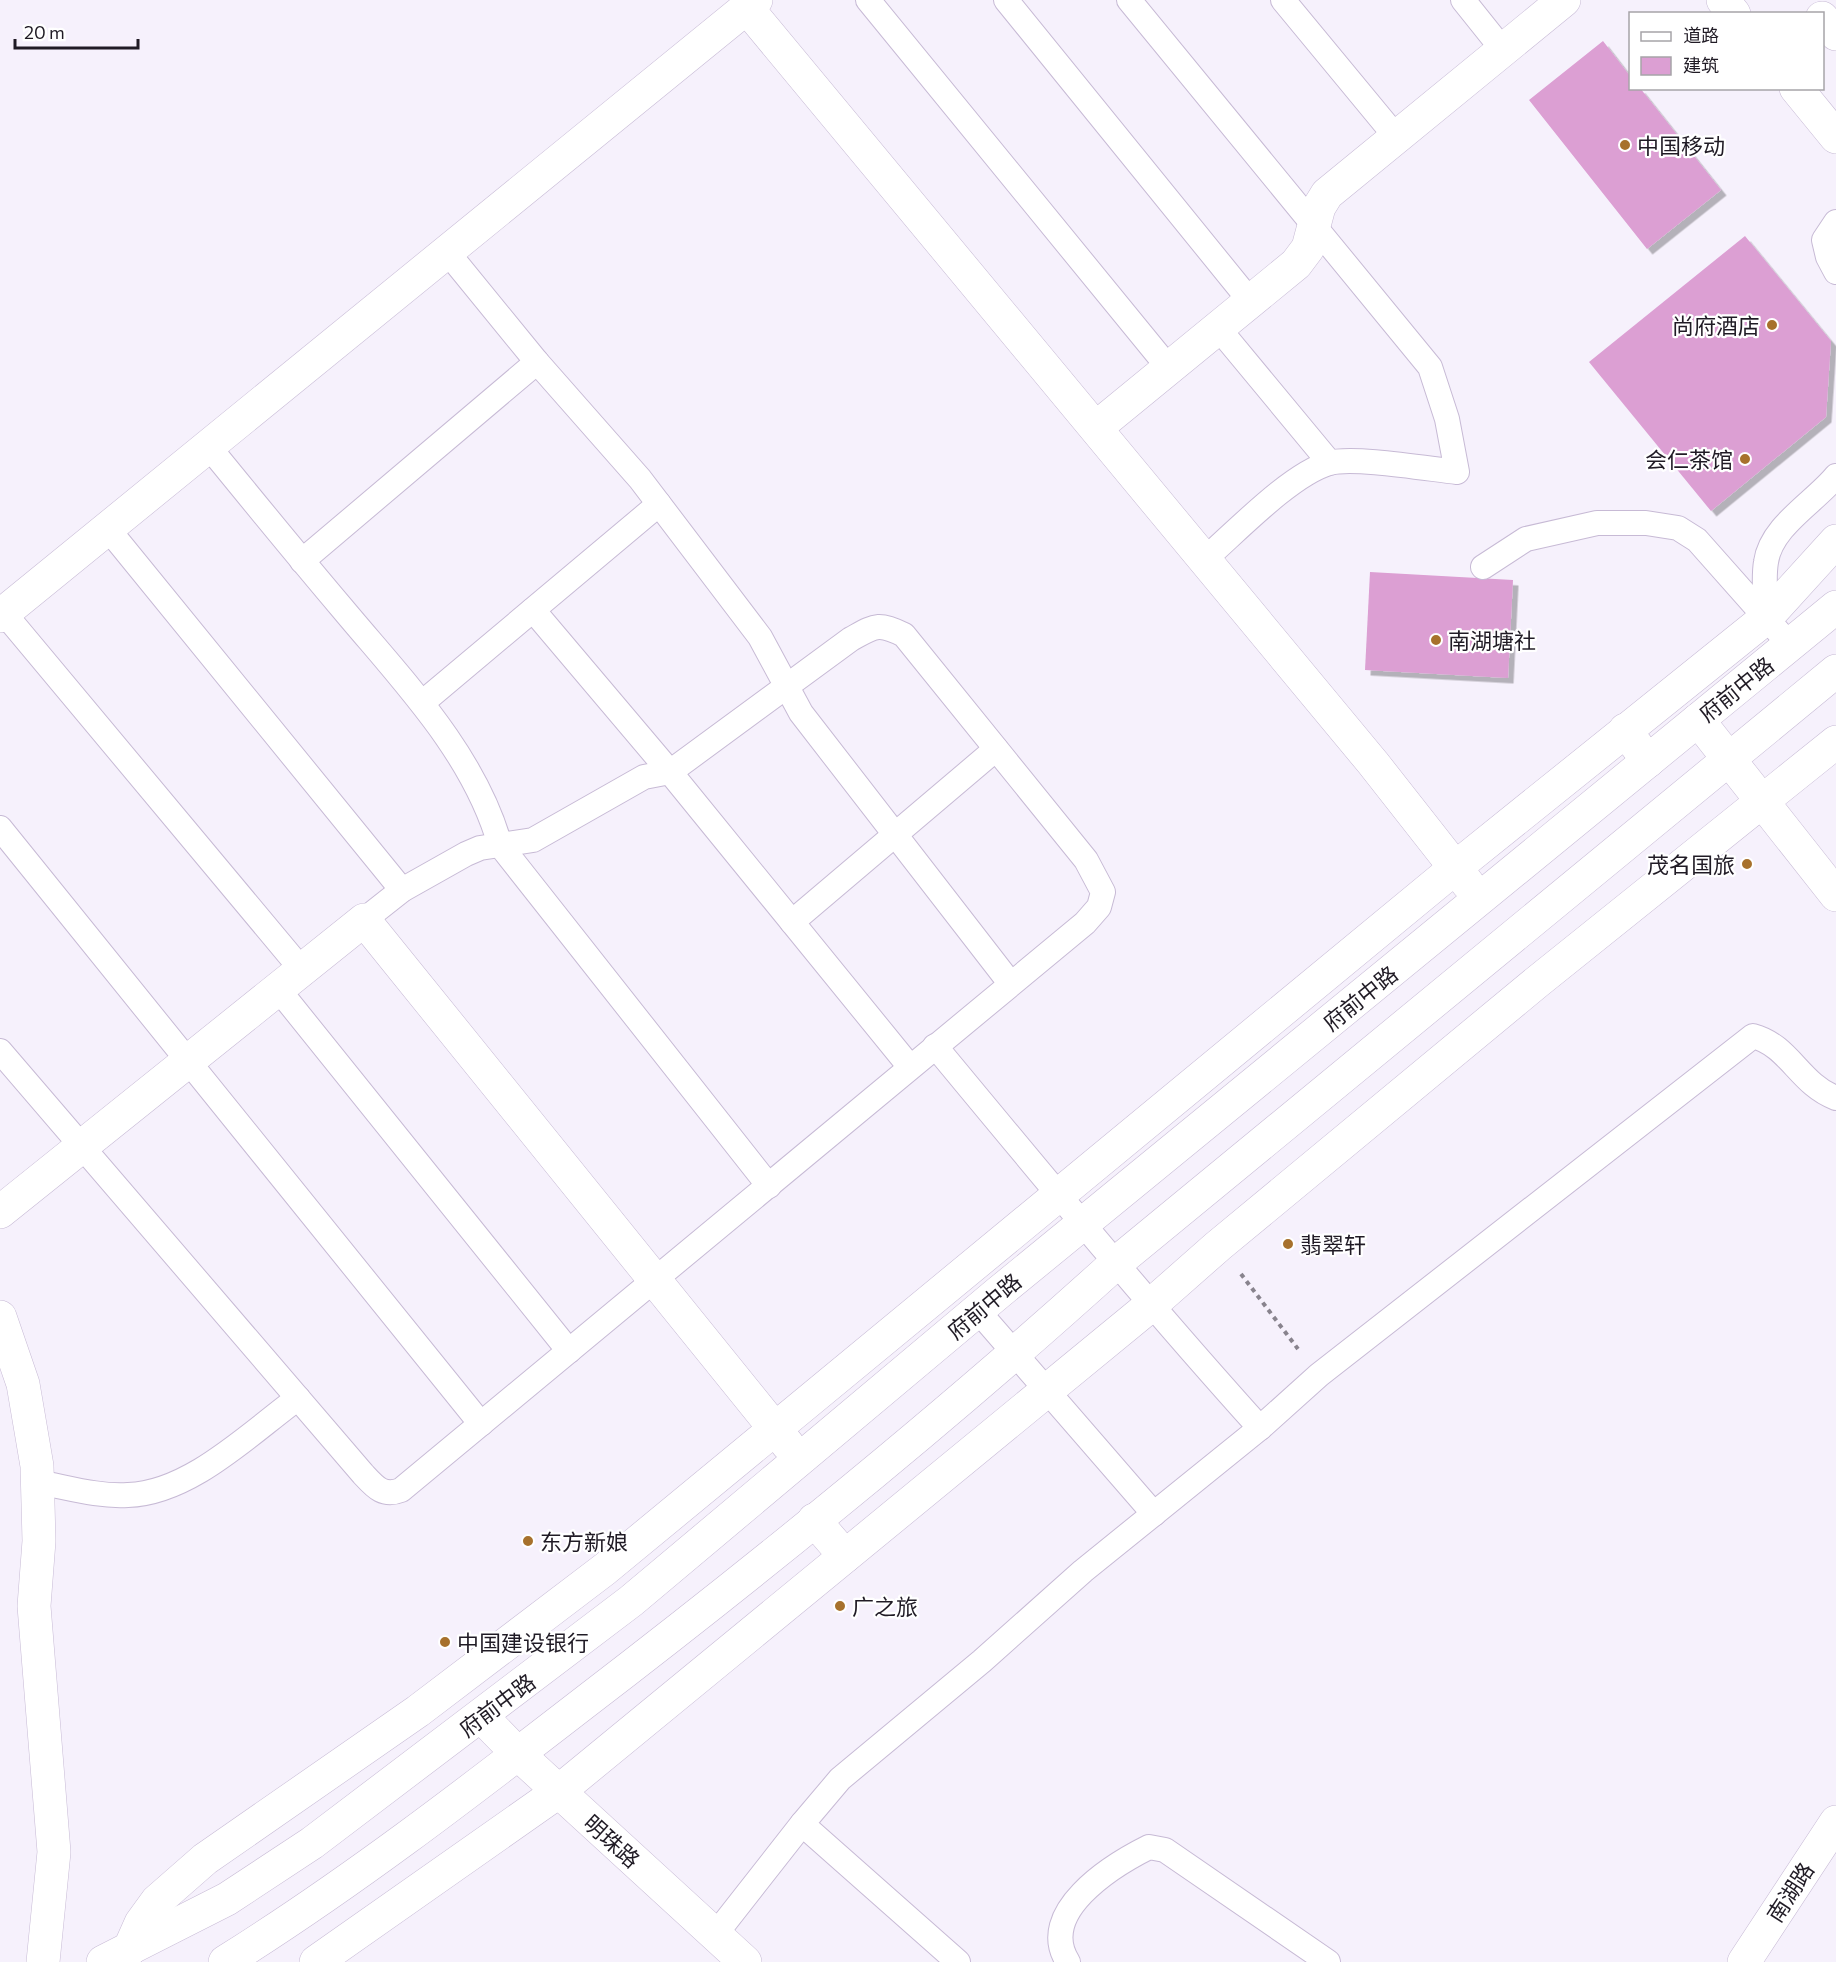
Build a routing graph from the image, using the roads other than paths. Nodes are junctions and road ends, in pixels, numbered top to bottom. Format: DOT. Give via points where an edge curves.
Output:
graph roads {
  1 [pos="868,0"];
  2 [pos="1006,0"];
  3 [pos="1129,0"];
  4 [pos="1283,0"];
  5 [pos="1463,0"];
  6 [pos="1564,0"];
  7 [pos="1723,0"];
  8 [pos="1808,0"];
  9 [pos="752,4"];
  10 [pos="1732,12"];
  11 [pos="1817,12"];
  12 [pos="1824,20"];
  13 [pos="1836,34"];
  14 [pos="1503,50"];
  15 [pos="1798,90"];
  16 [pos="1836,137"];
  17 [pos="1397,138"];
  18 [pos="1836,222"];
  19 [pos="1314,223"];
  20 [pos="448,254"];
  21 [pos="1836,272"];
  22 [pos="1251,302"];
  23 [pos="1219,329"];
  24 [pos="537,362"];
  25 [pos="1168,368"];
  26 [pos="1097,427"];
  27 [pos="209,447"];
  28 [pos="1330,463"];
  29 [pos="1836,476"];
  30 [pos="659,504"];
  31 [pos="108,529"];
  32 [pos="1836,541"];
  33 [pos="1205,558"];
  34 [pos="302,561"];
  35 [pos="1483,567"];
  36 [pos="1836,607"];
  37 [pos="533,610"];
  38 [pos="2,615"];
  39 [pos="1766,618"];
  40 [pos="1790,645"];
  41 [pos="1836,671"];
  42 [pos="788,688"];
  43 [pos="422,703"];
  44 [pos="1698,720"];
  45 [pos="1625,730"];
  46 [pos="1836,742"];
  47 [pos="996,749"];
  48 [pos="1728,759"];
  49 [pos="1648,761"];
  50 [pos="670,772"];
  51 [pos="1762,801"];
  52 [pos="0,828"];
  53 [pos="895,834"];
  54 [pos="500,845"];
  55 [pos="1455,868"];
  56 [pos="402,890"];
  57 [pos="1836,895"];
  58 [pos="1480,900"];
  59 [pos="363,920"];
  60 [pos="792,922"];
  61 [pos="290,979"];
  62 [pos="1010,983"];
  63 [pos="935,1046"];
  64 [pos="0,1051"];
  65 [pos="187,1062"];
  66 [pos="910,1067"];
  67 [pos="1836,1098"];
  68 [pos="81,1147"];
  69 [pos="769,1186"];
  70 [pos="1058,1195"];
  71 [pos="0,1212"];
  72 [pos="1082,1225"];
  73 [pos="1115,1264"];
  74 [pos="654,1281"];
  75 [pos="1151,1305"];
  76 [pos="978,1311"];
  77 [pos="0,1317"];
  78 [pos="569,1351"];
  79 [pos="1014,1355"];
  80 [pos="1046,1391"];
  81 [pos="298,1398"];
  82 [pos="481,1424"];
  83 [pos="1260,1428"];
  84 [pos="774,1429"];
  85 [pos="801,1460"];
  86 [pos="37,1482"];
  87 [pos="1154,1514"];
  88 [pos="814,1520"];
  89 [pos="845,1556"];
  90 [pos="482,1716"];
  91 [pos="518,1754"];
  92 [pos="558,1792"];
  93 [pos="1836,1822"];
  94 [pos="802,1824"];
  95 [pos="715,1935"];
  96 [pos="116,1956"];
  97 [pos="43,1962"];
  98 [pos="225,1962"];
  99 [pos="316,1962"];
  100 [pos="745,1962"];
  101 [pos="958,1962"];
  102 [pos="1068,1962"];
  103 [pos="1328,1962"];
  104 [pos="1744,1962"];
  1 -- 25 [label="lane"];
  2 -- 22 [label="lane"];
  3 -- 19 [label="lane"];
  4 -- 17 [label="lane"];
  5 -- 14 [label="lane"];
  6 -- 14 [label="street"];
  7 -- 10 [label="street"];
  8 -- 11 [label="street"];
  9 -- 20 [label="street"];
  9 -- 26 [label="street"];
  12 -- 13 [label="street"];
  14 -- 17 [label="street"];
  15 -- 16 [label="street"];
  17 -- 19 [label="street" via="1327,194"];
  18 -- 21 [label="lane" via="1824,240 1827,257"];
  19 -- 22 [label="street" via="1308,248 1296,264"];
  19 -- 28 [label="lane" via="1430,367 1447,419 1457,472 1348,461"];
  20 -- 24 [label="lane"];
  20 -- 27 [label="street"];
  22 -- 23 [label="street"];
  23 -- 25 [label="street"];
  23 -- 28 [label="lane"];
  24 -- 30 [label="lane"];
  24 -- 34 [label="lane"];
  25 -- 26 [label="street"];
  26 -- 33 [label="street"];
  27 -- 31 [label="street"];
  27 -- 34 [label="lane"];
  28 -- 33 [label="lane" via="1292,484"];
  29 -- 39 [label="lane" via="1782,529 1774,543 1766,561"];
  30 -- 37 [label="lane"];
  30 -- 42 [label="lane" via="760,637"];
  31 -- 38 [label="street"];
  31 -- 56 [label="lane"];
  32 -- 39 [label="street"];
  33 -- 55 [label="street"];
  34 -- 43 [label="lane"];
  35 -- 39 [label="lane" via="1526,539 1596,523 1646,523 1678,528 1697,540"];
  36 -- 40 [label="street, 府前中路"];
  37 -- 43 [label="lane"];
  37 -- 50 [label="lane"];
  38 -- 61 [label="lane"];
  39 -- 40 [label="lane"];
  39 -- 45 [label="street"];
  40 -- 44 [label="street, 府前中路"];
  41 -- 48 [label="street"];
  42 -- 47 [label="lane" via="851,639 877,626 886,626 904,635"];
  42 -- 50 [label="lane"];
  42 -- 53 [label="lane" via="801,713"];
  43 -- 54 [label="lane" via="483,799"];
  44 -- 48 [label="street"];
  44 -- 49 [label="street, 府前中路"];
  45 -- 49 [label="street"];
  45 -- 55 [label="street"];
  46 -- 51 [label="street"];
  47 -- 53 [label="lane"];
  47 -- 62 [label="lane" via="1086,860 1103,892 1099,907 1085,923"];
  48 -- 51 [label="street"];
  48 -- 73 [label="street"];
  49 -- 58 [label="street, 府前中路"];
  50 -- 54 [label="lane" via="644,777 533,840"];
  50 -- 60 [label="lane"];
  51 -- 57 [label="street"];
  51 -- 75 [label="street" via="1537,982"];
  52 -- 65 [label="lane"];
  53 -- 60 [label="lane"];
  53 -- 62 [label="lane"];
  54 -- 56 [label="lane" via="466,854"];
  54 -- 69 [label="lane"];
  55 -- 58 [label="street"];
  55 -- 70 [label="street"];
  56 -- 59 [label="lane"];
  58 -- 72 [label="street, 府前中路"];
  59 -- 61 [label="street"];
  59 -- 74 [label="street"];
  60 -- 66 [label="lane"];
  61 -- 65 [label="street"];
  61 -- 78 [label="lane"];
  62 -- 63 [label="lane"];
  63 -- 66 [label="lane"];
  63 -- 70 [label="lane"];
  64 -- 68 [label="lane"];
  65 -- 68 [label="street"];
  65 -- 82 [label="lane"];
  66 -- 69 [label="lane"];
  67 -- 83 [label="lane" via="1819,1092 1770,1041 1753,1036 1319,1375"];
  68 -- 71 [label="street"];
  68 -- 81 [label="lane"];
  69 -- 74 [label="lane"];
  70 -- 72 [label="lane"];
  70 -- 84 [label="street"];
  72 -- 73 [label="lane"];
  72 -- 76 [label="street, 府前中路"];
  73 -- 75 [label="lane"];
  73 -- 79 [label="street"];
  74 -- 78 [label="lane"];
  74 -- 84 [label="street"];
  75 -- 80 [label="street"];
  75 -- 83 [label="lane"];
  76 -- 79 [label="lane"];
  76 -- 85 [label="street, 府前中路"];
  77 -- 86 [label="street" via="23,1384"];
  78 -- 82 [label="lane"];
  79 -- 80 [label="lane"];
  79 -- 88 [label="street"];
  80 -- 87 [label="lane"];
  80 -- 89 [label="street"];
  81 -- 82 [label="lane" via="377,1490 390,1494 401,1490"];
  81 -- 86 [label="lane" via="184,1482 156,1492 116,1495"];
  83 -- 87 [label="lane"];
  84 -- 85 [label="street"];
  84 -- 96 [label="street" via="605,1569 428,1704 205,1859 157,1901"];
  85 -- 90 [label="street, 府前中路" via="631,1601"];
  86 -- 97 [label="street" via="39,1541 33,1606 54,1852"];
  87 -- 94 [label="lane" via="840,1779"];
  88 -- 89 [label="street"];
  88 -- 91 [label="street"];
  89 -- 92 [label="street"];
  90 -- 91 [label="street, 明珠路"];
  90 -- 96 [label="street, 府前中路" via="312,1844 227,1899"];
  91 -- 92 [label="street, 明珠路"];
  91 -- 98 [label="street"];
  92 -- 95 [label="street, 明珠路"];
  92 -- 99 [label="street"];
  93 -- 104 [label="street, 南湖路"];
  94 -- 95 [label="lane"];
  94 -- 101 [label="lane"];
  95 -- 100 [label="street, 明珠路"];
  102 -- 103 [label="lane" via="1059,1949 1061,1925 1072,1906 1100,1877 1149,1847 1164,1850"];
}
